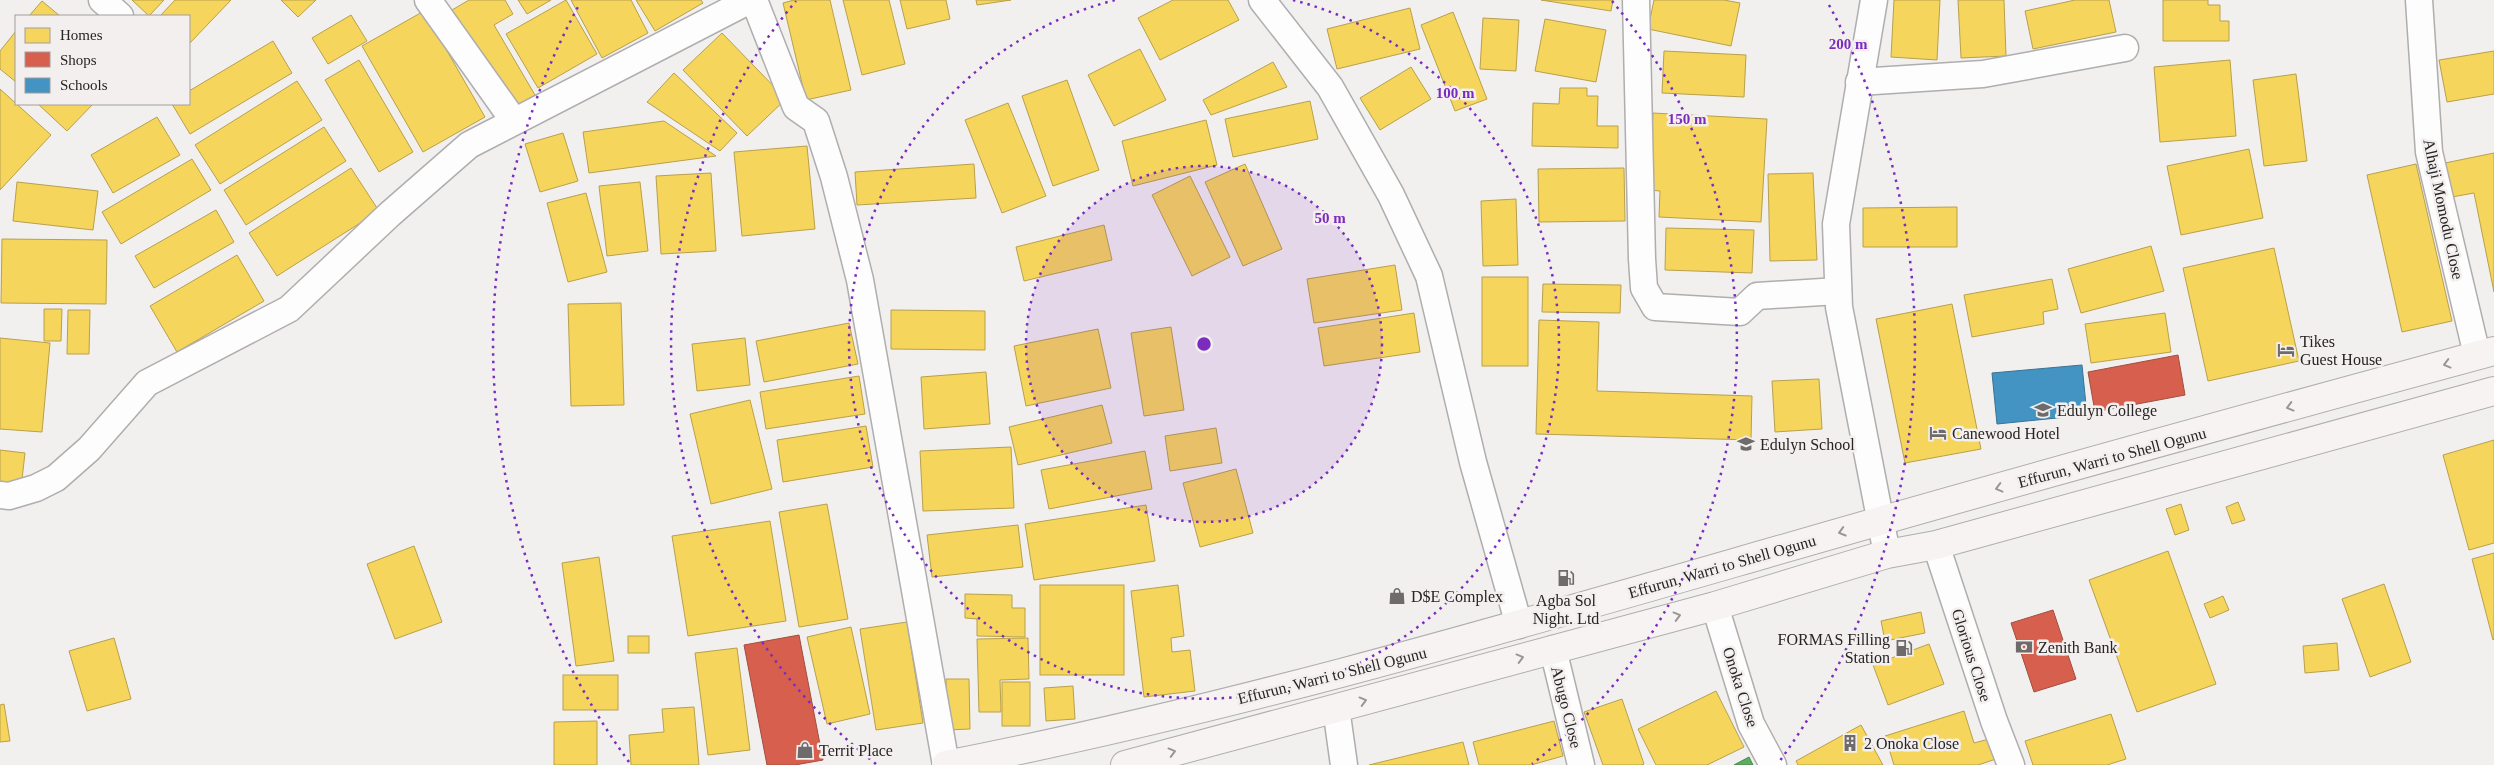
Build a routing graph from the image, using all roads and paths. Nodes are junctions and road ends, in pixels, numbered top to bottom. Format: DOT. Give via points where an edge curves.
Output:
graph roads {
  1 [pos="102,0"];
  2 [pos="428,0"];
  3 [pos="750,0"];
  4 [pos="754,0"];
  5 [pos="1262,0"];
  6 [pos="1636,0"];
  7 [pos="1874,0"];
  8 [pos="2418,0"];
  9 [pos="119,15"];
  10 [pos="2125,48"];
  11 [pos="1859,82"];
  12 [pos="514,121"];
  13 [pos="1838,291"];
  14 [pos="2486,353"];
  15 [pos="2494,391"];
  16 [pos="0,495"];
  17 [pos="1880,521"];
  18 [pos="1936,545"];
  19 [pos="1887,554"];
  20 [pos="1714,606"];
  21 [pos="1519,625"];
  22 [pos="1553,649"];
  23 [pos="1336,708"];
  24 [pos="946,765"];
  25 [pos="1125,765"];
  26 [pos="1344,765"];
  27 [pos="1581,765"];
  28 [pos="1773,765"];
  29 [pos="2011,765"];
  1 -- 9 [label="street"];
  2 -- 12 [label="street"];
  3 -- 12 [label="street"];
  4 -- 24 [label="street" via="796,108 816,121 860,280"];
  5 -- 21 [label="street" via="1330,88 1391,195 1429,276 1473,462"];
  6 -- 13 [label="street" via="1642,259 1644,288 1655,307 1740,312 1757,296"];
  7 -- 11 [label="street"];
  8 -- 14 [label="street, Alhaji Momodu Close" via="2429,152"];
  10 -- 11 [label="street" via="1983,74"];
  11 -- 13 [label="street" via="1836,224"];
  12 -- 16 [label="street" via="469,145 289,309 147,383 89,449 56,478 36,488 9,496"];
  13 -- 17 [label="street" via="1838,307"];
  14 -- 17 [label="main road, Effurun, Warri to Shell Ogunu, one-way"];
  15 -- 18 [label="main road, Effurun, Warri to Shell Ogunu"];
  17 -- 19 [label="street"];
  17 -- 21 [label="main road, Effurun, Warri to Shell Ogunu, one-way"];
  18 -- 19 [label="main road, Effurun, Warri to Shell Ogunu"];
  18 -- 29 [label="street, Glorious Close"];
  19 -- 20 [label="main road, Effurun, Warri to Shell Ogunu"];
  22 -- 20 [label="main road, Effurun, Warri to Shell Ogunu, one-way"];
  20 -- 28 [label="street, Onoka Close" via="1751,724"];
  21 -- 24 [label="main road, Effurun, Warri to Shell Ogunu" via="1179,714"];
  23 -- 22 [label="main road, Effurun, Warri to Shell Ogunu, one-way"];
  22 -- 27 [label="street, Abugo Close"];
  25 -- 23 [label="main road, Effurun, Warri to Shell Ogunu, one-way"];
  23 -- 26 [label="street"];
}
